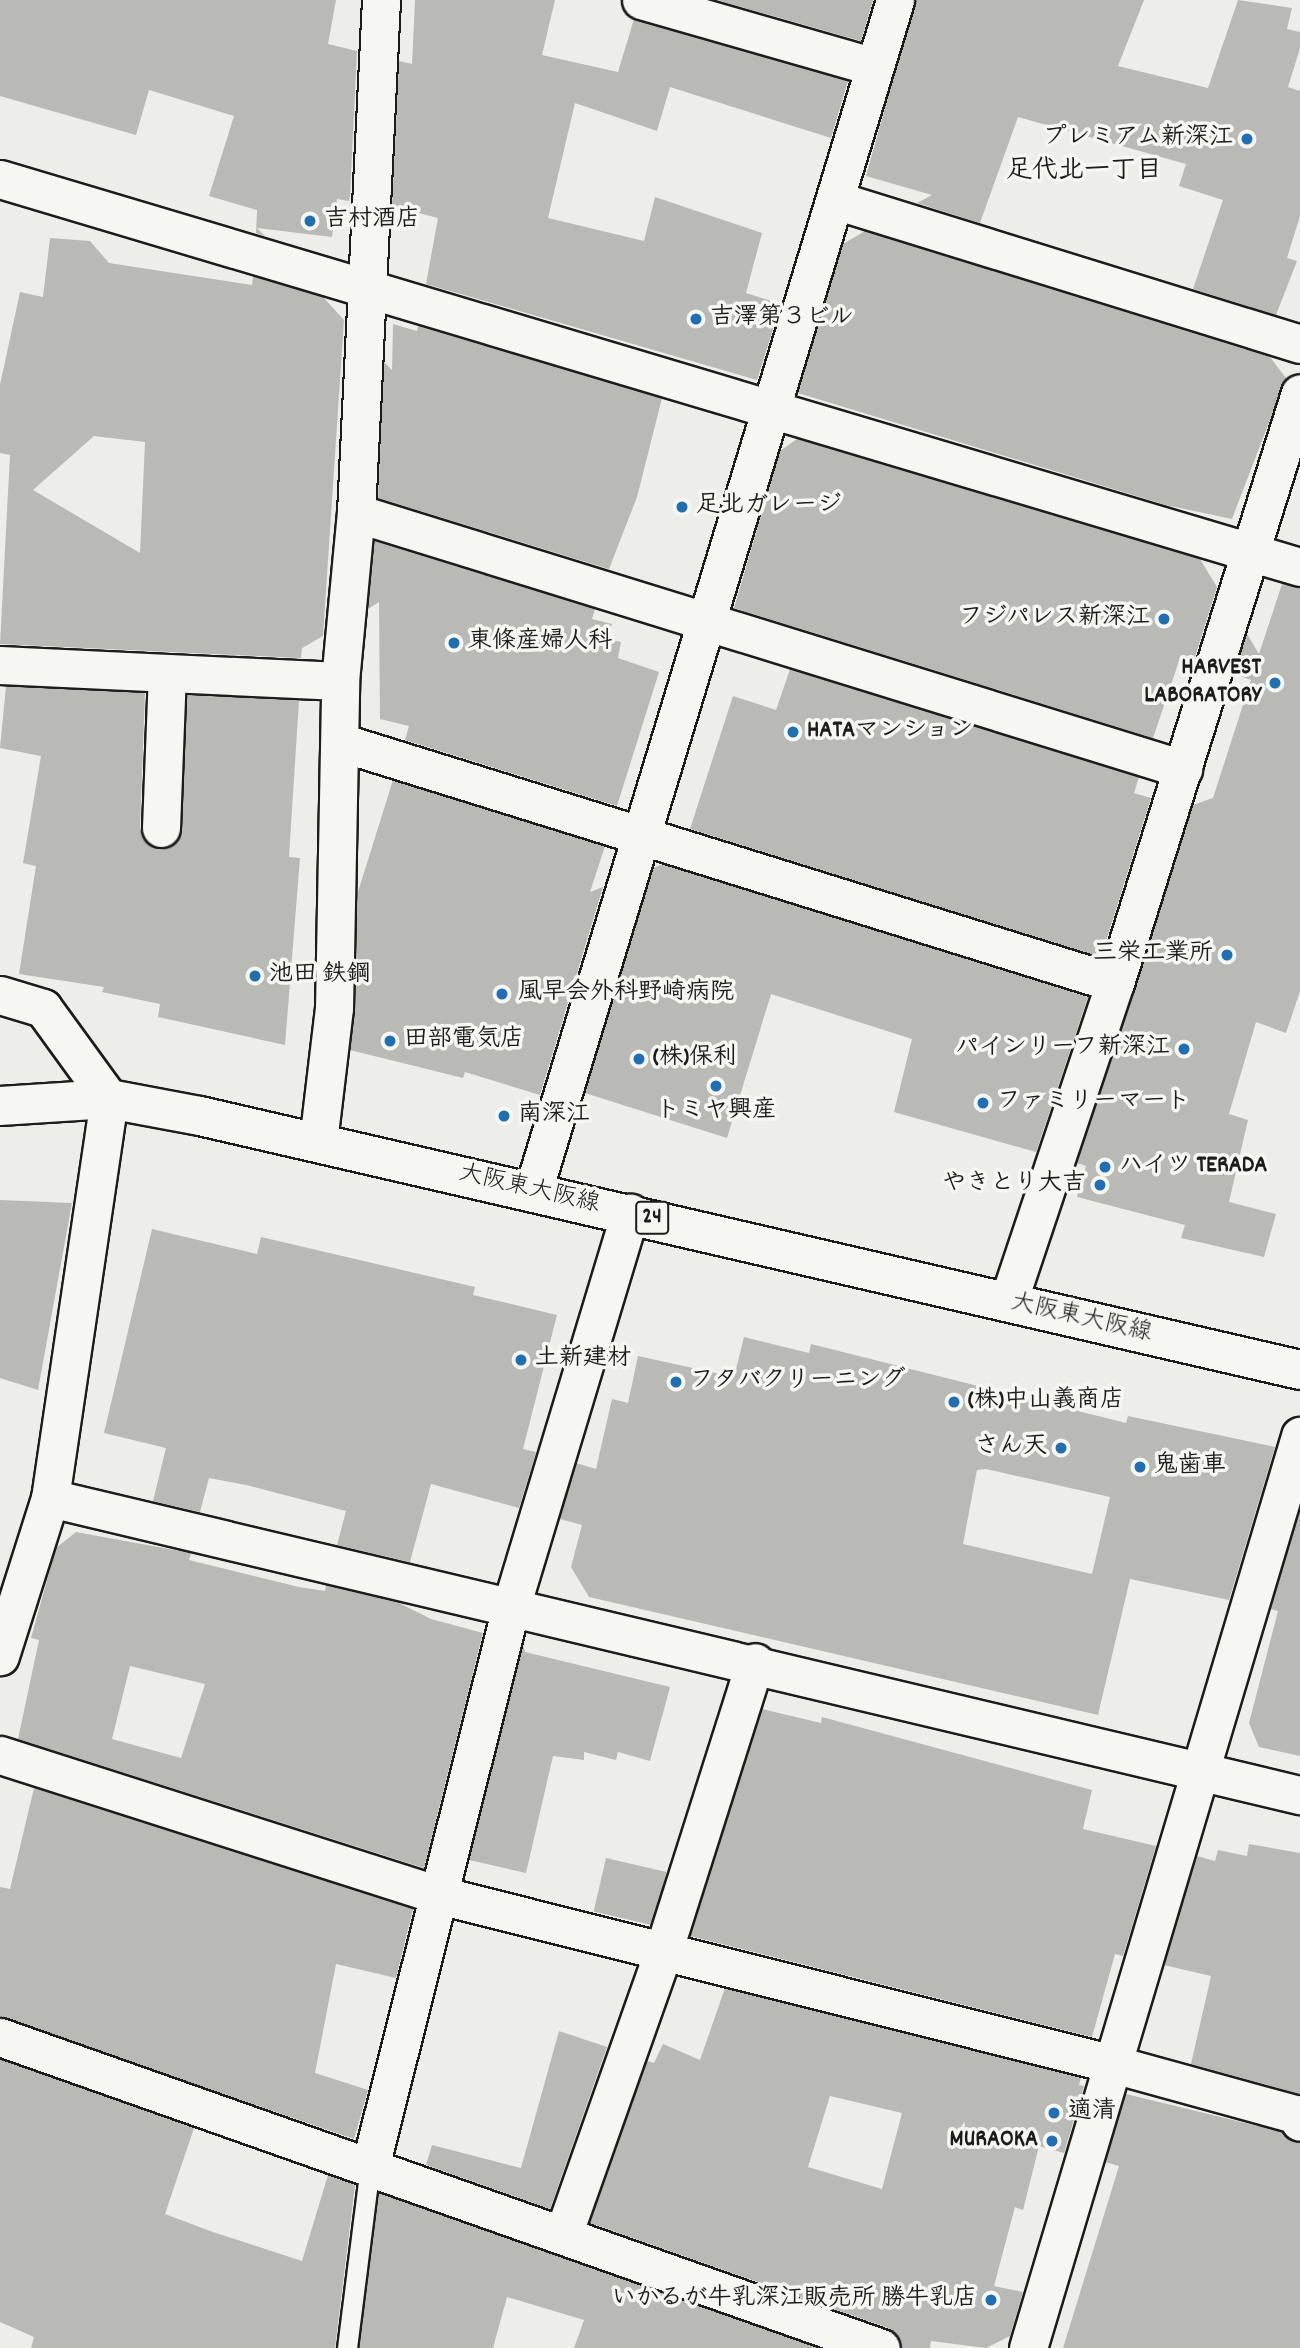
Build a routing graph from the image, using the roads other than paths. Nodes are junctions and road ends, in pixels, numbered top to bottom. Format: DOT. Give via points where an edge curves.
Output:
graph roads {
  1 [pos="381,0"];
  2 [pos="641,0"];
  3 [pos="895,0"];
  4 [pos="874,67"];
  5 [pos="0,179"];
  6 [pos="835,200"];
  7 [pos="369,291"];
  8 [pos="1300,344"];
  9 [pos="1300,393"];
  10 [pos="772,414"];
  11 [pos="356,513"];
  12 [pos="1253,552"];
  13 [pos="1300,568"];
  14 [pos="706,625"];
  15 [pos="0,665"];
  16 [pos="167,673"];
  17 [pos="340,681"];
  18 [pos="343,743"];
  19 [pos="1183,769"];
  20 [pos="161,828"];
  21 [pos="641,840"];
  22 [pos="1115,983"];
  23 [pos="0,995"];
  24 [pos="109,1098"];
  25 [pos="0,1106"];
  26 [pos="318,1142"];
  27 [pos="533,1191"];
  28 [pos="630,1213"];
  29 [pos="1008,1302"];
  30 [pos="1300,1370"];
  31 [pos="1300,1436"];
  32 [pos="50,1498"];
  33 [pos="511,1607"];
  34 [pos="0,1656"];
  35 [pos="755,1662"];
  36 [pos="0,1755"];
  37 [pos="1200,1771"];
  38 [pos="1300,1795"];
  39 [pos="439,1895"];
  40 [pos="663,1952"];
  41 [pos="0,2037"];
  42 [pos="1113,2064"];
  43 [pos="1300,2122"];
  44 [pos="370,2167"];
  45 [pos="563,2235"];
  46 [pos="347,2348"];
  47 [pos="881,2348"];
  48 [pos="1028,2348"];
  1 -- 7 [label="street"];
  2 -- 4 [label="street"];
  3 -- 4 [label="street"];
  4 -- 6 [label="street"];
  5 -- 7 [label="street"];
  6 -- 8 [label="street"];
  6 -- 10 [label="street"];
  7 -- 10 [label="street"];
  7 -- 11 [label="street"];
  9 -- 12 [label="street"];
  10 -- 12 [label="street"];
  10 -- 14 [label="street"];
  11 -- 14 [label="street"];
  11 -- 17 [label="street"];
  12 -- 13 [label="street"];
  12 -- 19 [label="street"];
  14 -- 19 [label="street"];
  14 -- 21 [label="street"];
  15 -- 16 [label="street"];
  16 -- 17 [label="street"];
  16 -- 20 [label="street"];
  17 -- 18 [label="street"];
  18 -- 21 [label="street"];
  18 -- 26 [label="street" via="330,1073"];
  19 -- 22 [label="street"];
  21 -- 22 [label="street"];
  21 -- 27 [label="street"];
  22 -- 29 [label="street"];
  23 -- 24 [label="street" via="43,1008"];
  24 -- 25 [label="main road, 大阪東大阪線 / 24"];
  24 -- 26 [label="main road, 大阪東大阪線 / 24"];
  24 -- 32 [label="street"];
  26 -- 27 [label="main road, 大阪東大阪線 / 24"];
  27 -- 28 [label="main road, 大阪東大阪線 / 24"];
  28 -- 29 [label="main road, 大阪東大阪線 / 24"];
  28 -- 33 [label="street"];
  29 -- 30 [label="main road, 大阪東大阪線 / 24"];
  31 -- 37 [label="street"];
  32 -- 33 [label="street"];
  32 -- 34 [label="street"];
  33 -- 35 [label="street"];
  33 -- 39 [label="street"];
  35 -- 37 [label="street"];
  35 -- 40 [label="street"];
  36 -- 39 [label="street"];
  37 -- 38 [label="street"];
  37 -- 42 [label="street"];
  39 -- 40 [label="street"];
  39 -- 44 [label="street"];
  40 -- 42 [label="street"];
  40 -- 45 [label="street"];
  41 -- 44 [label="street"];
  42 -- 43 [label="street" via="1295,2114"];
  42 -- 48 [label="street"];
  44 -- 45 [label="street"];
  44 -- 46 [label="lane"];
  45 -- 47 [label="street"];
}
